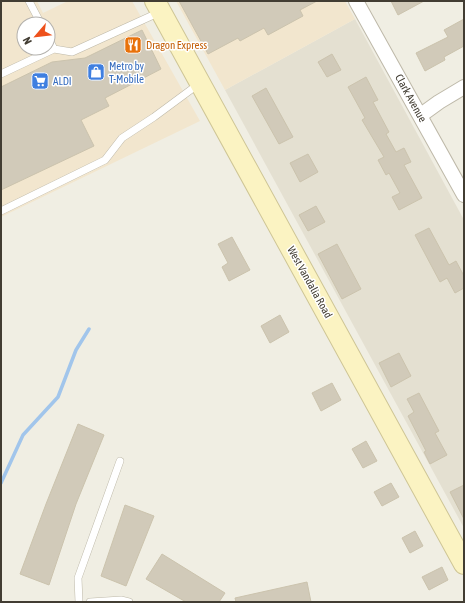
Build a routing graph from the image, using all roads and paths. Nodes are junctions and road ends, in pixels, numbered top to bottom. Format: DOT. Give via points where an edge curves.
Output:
graph roads {
  1 [pos="30,1"];
  2 [pos="356,1"];
  3 [pos="158,6"];
  4 [pos="37,16"];
  5 [pos="56,49"];
  6 [pos="39,56"];
  7 [pos="1,74"];
  8 [pos="200,83"];
  9 [pos="464,87"];
  10 [pos="421,115"];
  11 [pos="464,195"];
  12 [pos="1,211"];
  13 [pos="120,461"];
  14 [pos="464,564"];
  15 [pos="79,602"];
  16 [pos="90,602"];
  17 [pos="129,602"];
  1 -- 4 [label="lane"];
  2 -- 10 [label="street, Clark Avenue"];
  3 -- 5 [label="lane" via="72,52"];
  3 -- 8 [label="main road, West Vandalia Road"];
  6 -- 7 [label="lane"];
  8 -- 12 [label="lane" via="122,138 106,160"];
  8 -- 14 [label="main road, West Vandalia Road"];
  9 -- 10 [label="street"];
  10 -- 11 [label="street, Clark Avenue"];
  13 -- 15 [label="lane" via="78,578"];
  16 -- 17 [label="lane"];
}
